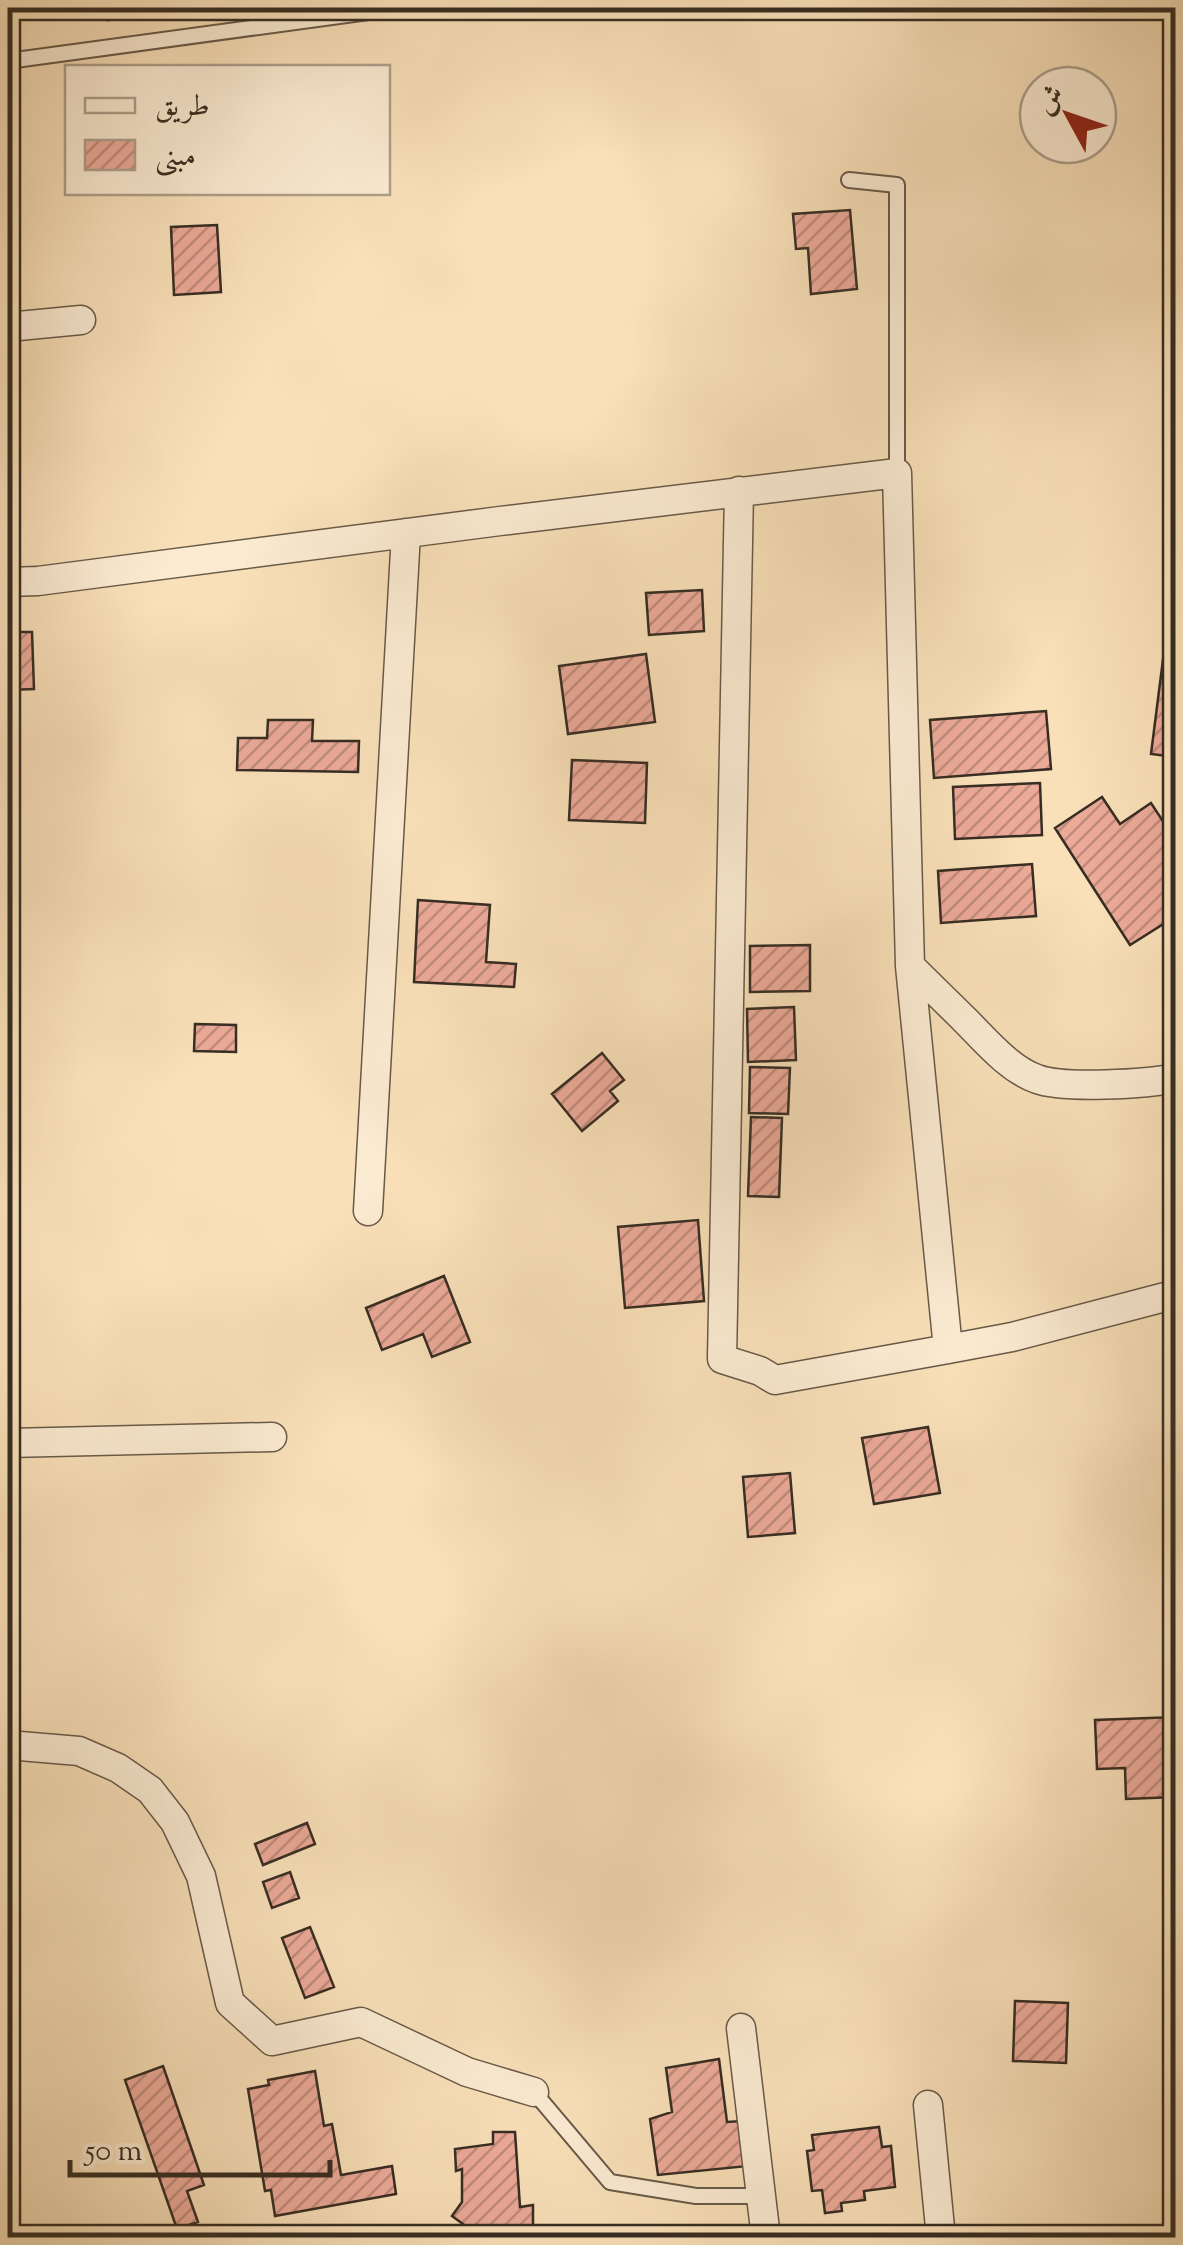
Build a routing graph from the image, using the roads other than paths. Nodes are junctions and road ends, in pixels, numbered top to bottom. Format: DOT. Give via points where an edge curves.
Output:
graph roads {
  1 [pos="398,8"];
  2 [pos="8,61"];
  3 [pos="849,180"];
  4 [pos="81,320"];
  5 [pos="8,327"];
  6 [pos="897,474"];
  7 [pos="739,492"];
  8 [pos="406,534"];
  9 [pos="8,582"];
  10 [pos="910,966"];
  11 [pos="1176,1078"];
  12 [pos="368,1212"];
  13 [pos="1165,1297"];
  14 [pos="948,1349"];
  15 [pos="272,1436"];
  16 [pos="8,1444"];
  17 [pos="8,1744"];
  18 [pos="741,2028"];
  19 [pos="534,2092"];
  20 [pos="928,2105"];
  21 [pos="761,2196"];
  22 [pos="766,2238"];
  23 [pos="941,2238"];
  1 -- 2 [label="lane"];
  3 -- 6 [label="lane" via="897,185"];
  4 -- 5 [label="street"];
  6 -- 7 [label="street"];
  6 -- 10 [label="street"];
  7 -- 8 [label="street"];
  7 -- 14 [label="street" via="722,1359 775,1380"];
  8 -- 9 [label="street"];
  8 -- 12 [label="street"];
  10 -- 11 [label="street" via="996,1052 1033,1078 1106,1084"];
  10 -- 14 [label="street"];
  13 -- 14 [label="street"];
  15 -- 16 [label="street"];
  17 -- 19 [label="street" via="79,1751 150,1790 175,1822 200,1876 230,2003 272,2041 361,2022 466,2072"];
  18 -- 21 [label="street"];
  19 -- 21 [label="lane" via="610,2182 696,2196"];
  20 -- 23 [label="street"];
  21 -- 22 [label="street"];
}
